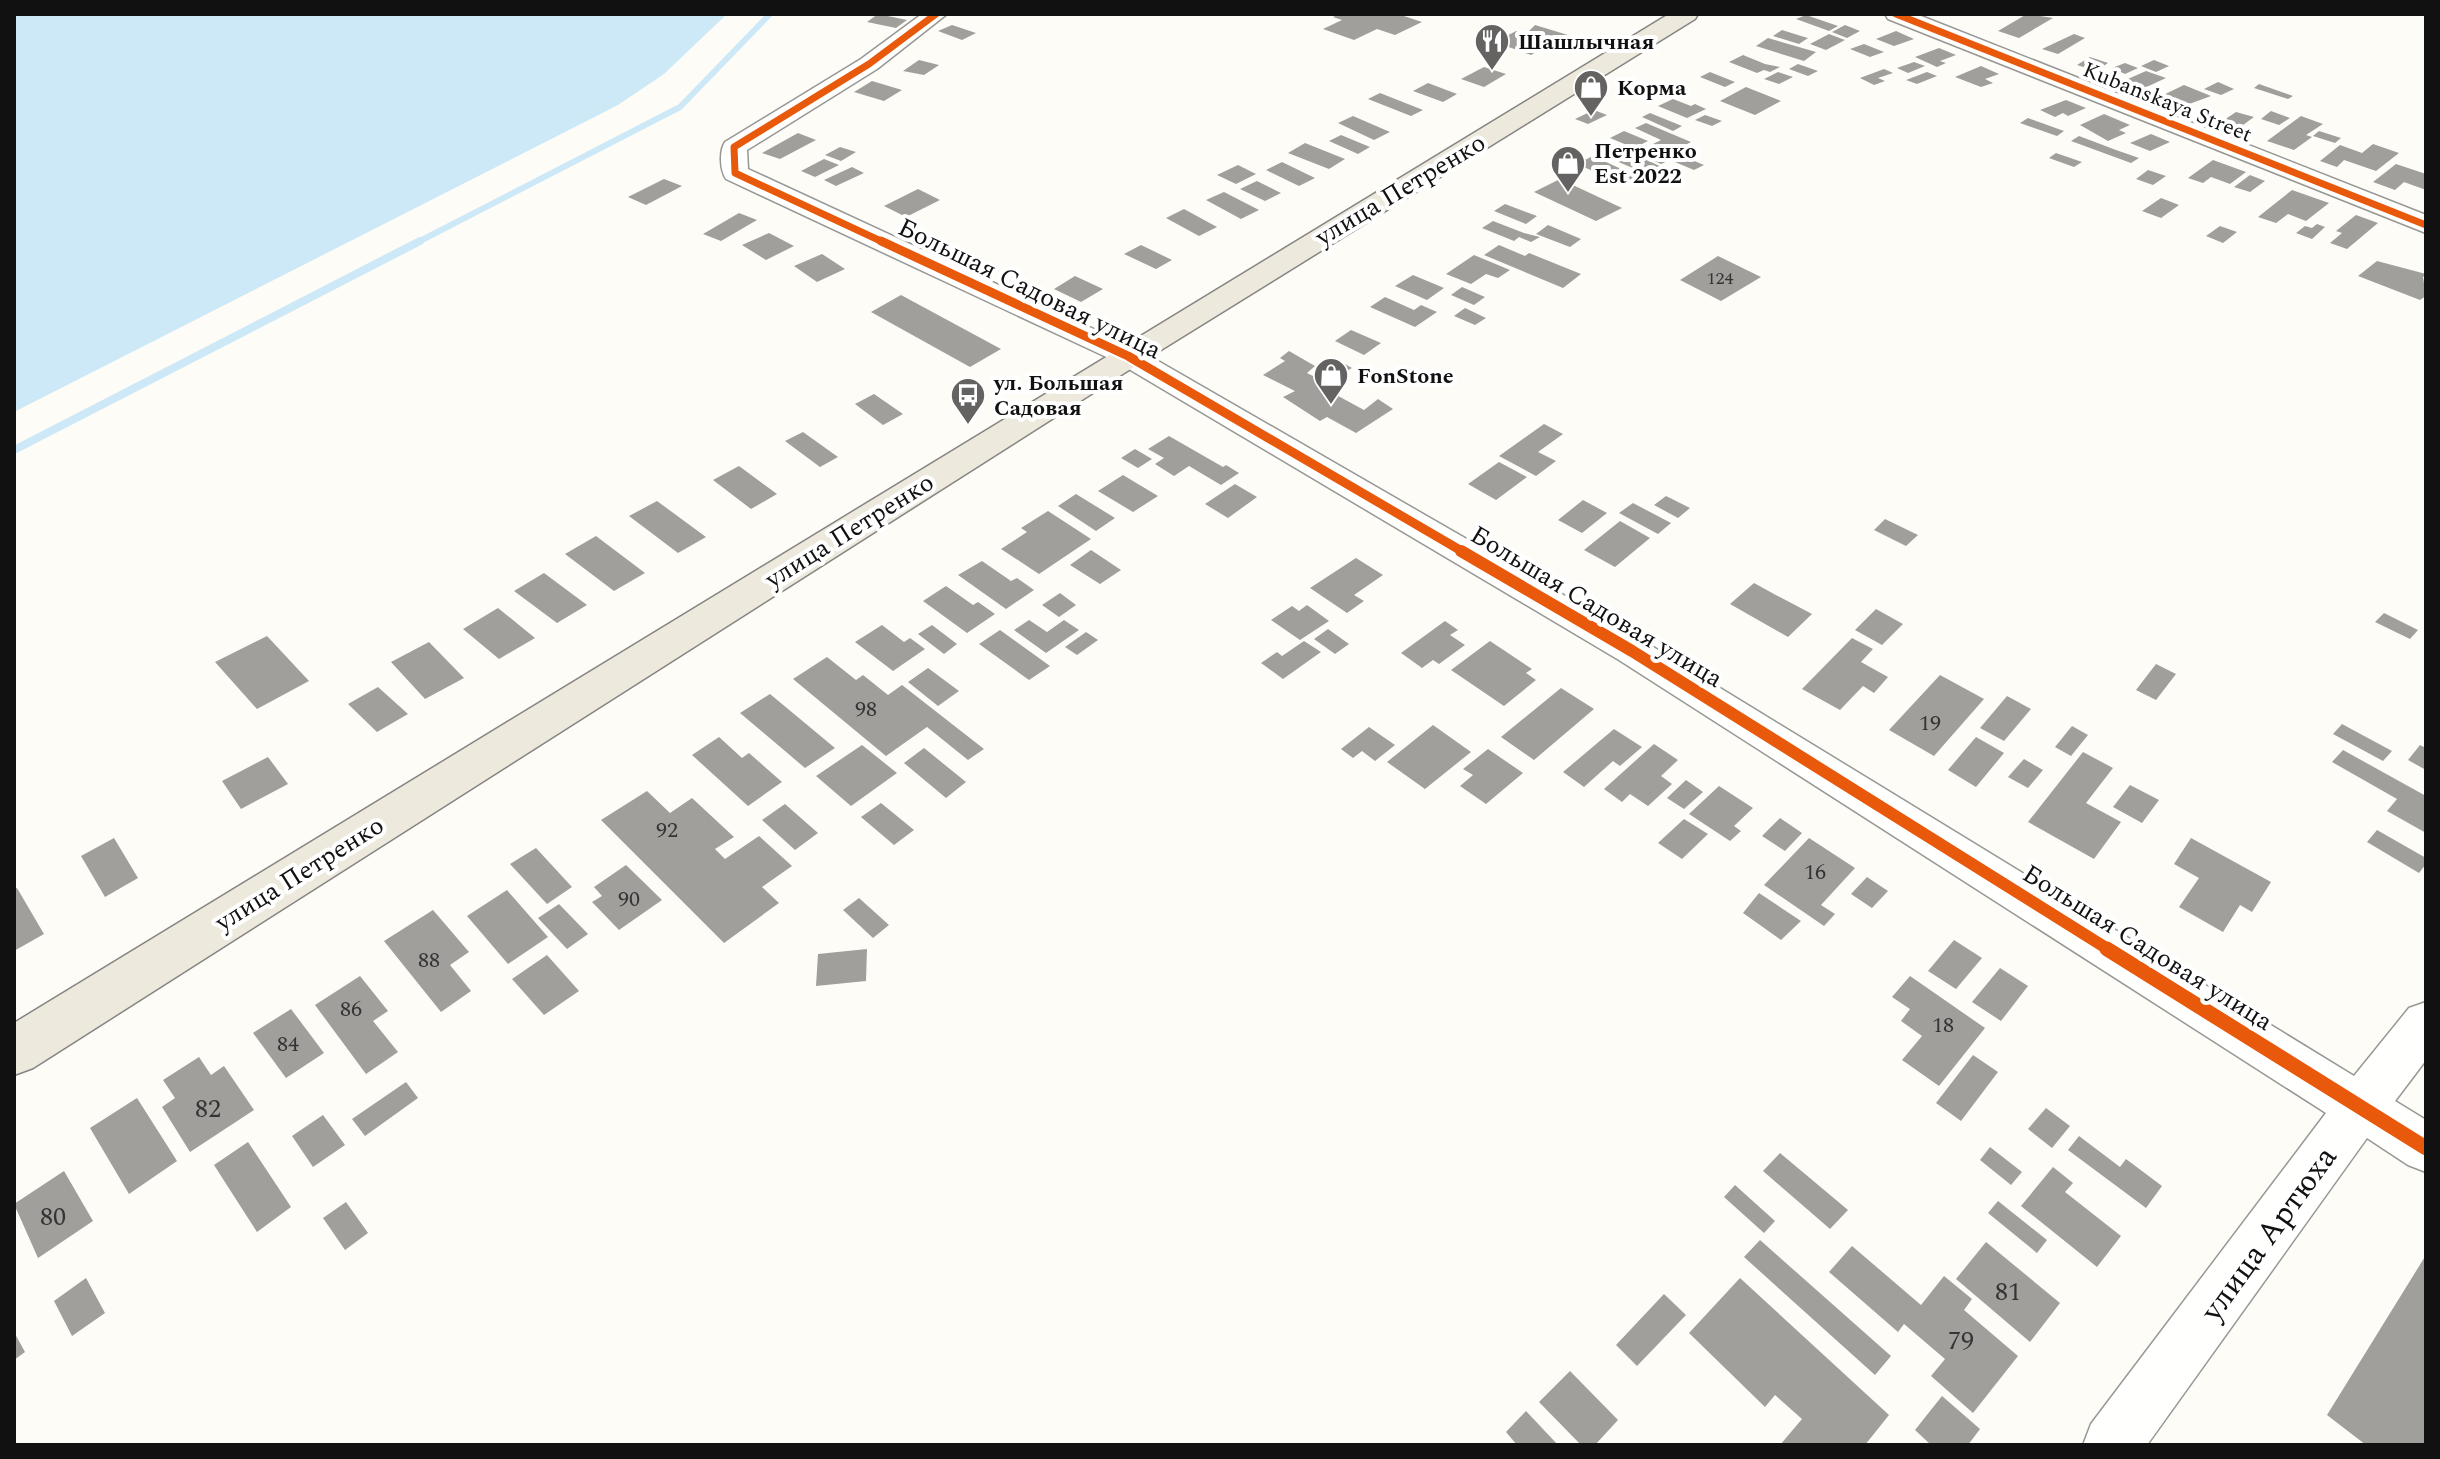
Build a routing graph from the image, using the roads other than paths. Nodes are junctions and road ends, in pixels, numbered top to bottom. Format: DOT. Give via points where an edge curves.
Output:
graph roads {
  1 [pos="936,14"];
  2 [pos="1686,14"];
  3 [pos="1896,14"];
  4 [pos="2426,225"];
  5 [pos="1128,356"];
  6 [pos="2426,1023"];
  7 [pos="14,1051"];
  8 [pos="2361,1106"];
  9 [pos="2426,1148"];
  10 [pos="2112,1445"];
  1 -- 5 [label="street, Большая Садовая улица" via="869,64 734,147 735,173"];
  2 -- 5 [label="main road, улица Петренко"];
  3 -- 4 [label="street, Kubanskaya Street"];
  5 -- 7 [label="main road, улица Петренко"];
  5 -- 8 [label="street, Большая Садовая улица" via="1619,643"];
  6 -- 8 [label="street, улица Артюха"];
  8 -- 9 [label="street, Большая Садовая улица"];
  8 -- 10 [label="street, улица Артюха"];
}
